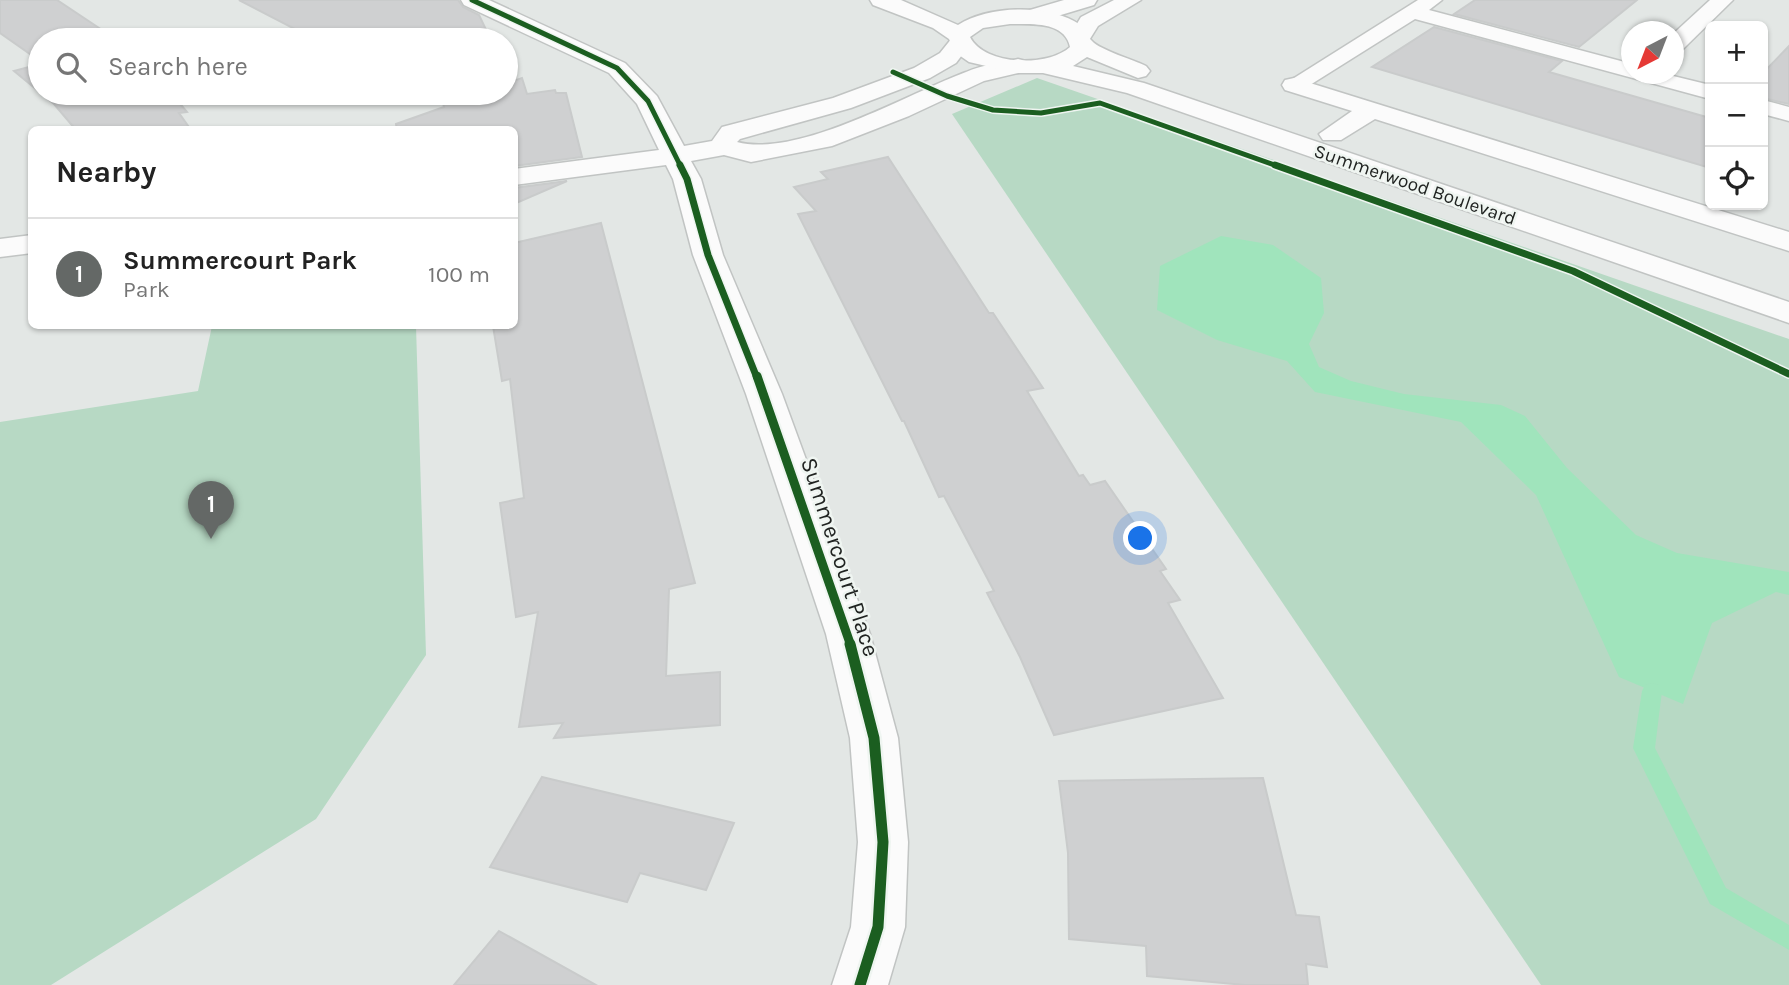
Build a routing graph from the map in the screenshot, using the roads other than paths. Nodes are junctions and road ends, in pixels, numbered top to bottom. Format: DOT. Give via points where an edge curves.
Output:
graph roads {
  1 [pos="472,0"];
  2 [pos="881,0"];
  3 [pos="927,0"];
  4 [pos="1086,0"];
  5 [pos="1130,0"];
  6 [pos="1432,0"];
  7 [pos="1722,0"];
  8 [pos="1413,12"];
  9 [pos="1031,17"];
  10 [pos="993,19"];
  11 [pos="1684,36"];
  12 [pos="959,39"];
  13 [pos="1081,42"];
  14 [pos="1029,66"];
  15 [pos="1621,68"];
  16 [pos="1680,84"];
  17 [pos="1294,85"];
  18 [pos="1705,91"];
  19 [pos="1768,108"];
  20 [pos="1372,110"];
  21 [pos="1789,114"];
  22 [pos="1332,134"];
  23 [pos="724,147"];
  24 [pos="676,155"];
  25 [pos="518,176"];
  26 [pos="1789,242"];
  27 [pos="28,244"];
  28 [pos="0,247"];
  29 [pos="1789,293"];
  30 [pos="1789,313"];
  31 [pos="860,985"];
  1 -- 24 [label="street, Summercourt Place" via="617,68 648,101"];
  2 -- 12 [label="street" via="941,23"];
  3 -- 10 [label="street"];
  4 -- 9 [label="street"];
  5 -- 13 [label="street" via="1089,22"];
  6 -- 8 [label="lane"];
  7 -- 11 [label="street"];
  8 -- 15 [label="lane"];
  8 -- 17 [label="lane"];
  9 -- 10 [label="street"];
  9 -- 13 [label="street, Summerwood Boulevard" via="1070,27"];
  10 -- 12 [label="street" via="970,26"];
  12 -- 14 [label="street, Summerwood Boulevard" via="975,58"];
  12 -- 23 [label="street" via="947,58 922,73 842,103 731,133"];
  13 -- 14 [label="street" via="1079,55 1073,58"];
  13 -- 22 [label="street, Summerwood Boulevard" via="1121,65"];
  14 -- 23 [label="street" via="969,79 824,140 751,154"];
  14 -- 30 [label="street, Summerwood Boulevard" via="1135,88"];
  16 -- 18 [label="lane"];
  17 -- 20 [label="street"];
  19 -- 21 [label="lane"];
  20 -- 22 [label="street, Summerwood Boulevard"];
  20 -- 26 [label="street"];
  22 -- 29 [label="street, Summerwood Boulevard"];
  23 -- 24 [label="street"];
  24 -- 25 [label="street"];
  24 -- 31 [label="street, Summercourt Place" via="708,255 764,394 848,634 874,738 883,842 878,927"];
  27 -- 28 [label="street"];
}
